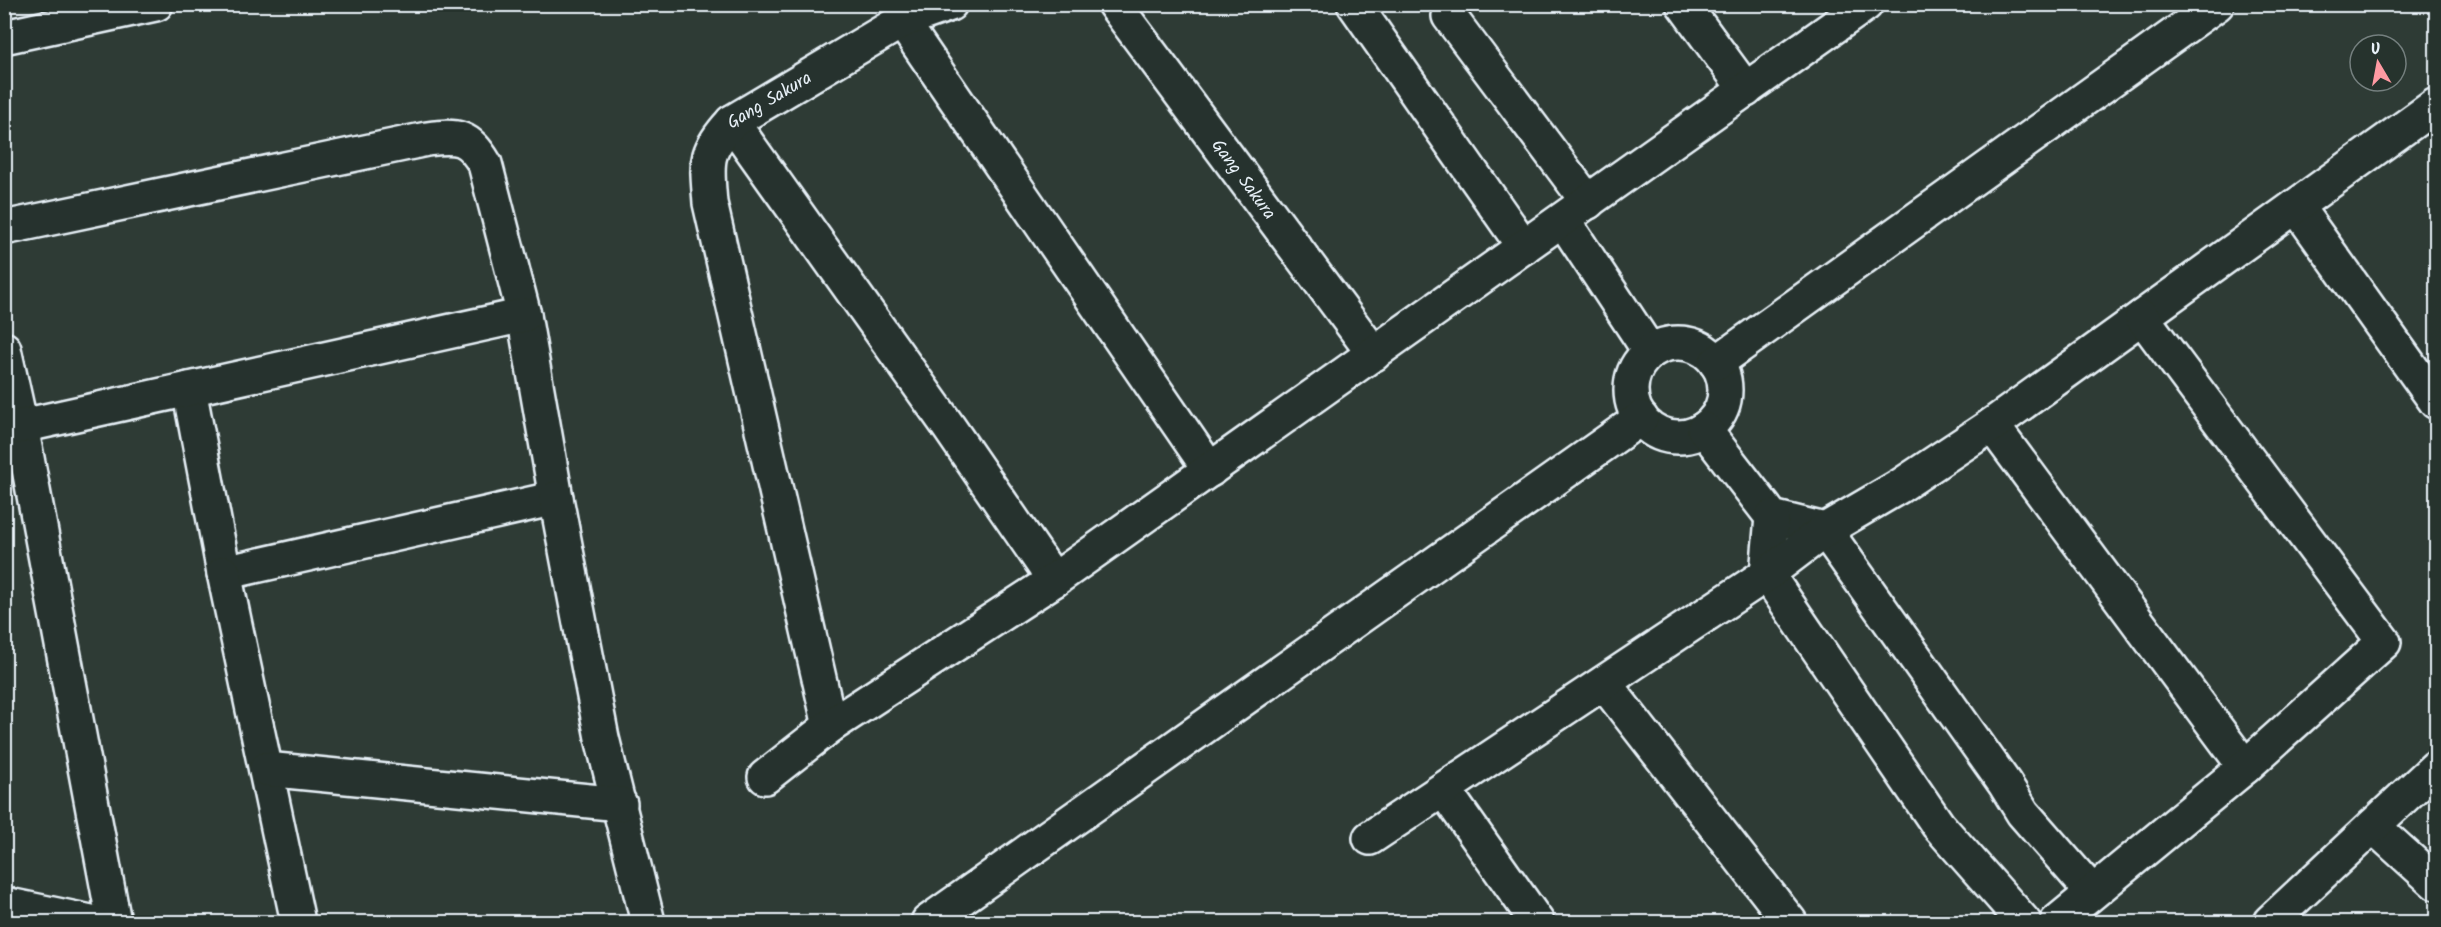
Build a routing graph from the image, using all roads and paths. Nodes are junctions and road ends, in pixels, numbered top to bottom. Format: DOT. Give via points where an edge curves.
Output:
graph roads {
  1 [pos="950,4"];
  2 [pos="1114,4"];
  3 [pos="1354,4"];
  4 [pos="1683,4"];
  5 [pos="1866,4"];
  6 [pos="2217,4"];
  7 [pos="140,6"];
  8 [pos="1449,16"];
  9 [pos="902,21"];
  10 [pos="4,37"];
  11 [pos="1746,90"];
  12 [pos="2436,105"];
  13 [pos="732,122"];
  14 [pos="2296,206"];
  15 [pos="1576,211"];
  16 [pos="4,228"];
  17 [pos="1524,248"];
  18 [pos="524,315"];
  19 [pos="2142,317"];
  20 [pos="4,349"];
  21 [pos="1650,352"];
  22 [pos="1374,354"];
  23 [pos="1716,363"];
  24 [pos="189,389"];
  25 [pos="2436,402"];
  26 [pos="1641,418"];
  27 [pos="1992,425"];
  28 [pos="13,428"];
  29 [pos="1704,429"];
  30 [pos="1210,470"];
  31 [pos="556,498"];
  32 [pos="1772,518"];
  33 [pos="1825,530"];
  34 [pos="224,573"];
  35 [pos="1767,574"];
  36 [pos="1054,580"];
  37 [pos="1604,683"];
  38 [pos="830,726"];
  39 [pos="2436,766"];
  40 [pos="2245,767"];
  41 [pos="266,769"];
  42 [pos="765,777"];
  43 [pos="1444,790"];
  44 [pos="620,804"];
  45 [pos="2373,826"];
  46 [pos="1371,838"];
  47 [pos="2431,868"];
  48 [pos="2092,892"];
  49 [pos="4,904"];
  50 [pos="92,922"];
  51 [pos="114,922"];
  52 [pos="298,922"];
  53 [pos="648,922"];
  54 [pos="928,922"];
  55 [pos="1537,922"];
  56 [pos="1790,922"];
  57 [pos="2024,922"];
  58 [pos="2057,922"];
  59 [pos="2270,922"];
  1 -- 9 [label="street, Gang Sakura"];
  2 -- 22 [label="street, Gang Sakura"];
  3 -- 17 [label="street"];
  4 -- 11 [label="street"];
  5 -- 11 [label="street"];
  6 -- 23 [label="street"];
  7 -- 10 [label="street"];
  8 -- 15 [label="street"];
  9 -- 13 [label="street, Gang Sakura"];
  9 -- 30 [label="street"];
  11 -- 15 [label="street"];
  12 -- 14 [label="street"];
  13 -- 36 [label="street"];
  13 -- 38 [label="street, Gang Sakura" via="713,142 707,167 713,215"];
  14 -- 19 [label="street"];
  14 -- 25 [label="street"];
  15 -- 17 [label="street"];
  15 -- 21 [label="street"];
  16 -- 18 [label="street" via="451,136 476,149 485,164"];
  17 -- 22 [label="street"];
  18 -- 24 [label="street"];
  18 -- 31 [label="street"];
  19 -- 27 [label="street"];
  19 -- 40 [label="street" via="2384,642"];
  20 -- 28 [label="street"];
  21 -- 23 [label="street" via="1663,345 1693,346"];
  21 -- 26 [label="street" via="1633,376 1631,391"];
  22 -- 30 [label="street"];
  23 -- 29 [label="street" via="1723,376 1723,405"];
  24 -- 28 [label="street"];
  24 -- 34 [label="street"];
  26 -- 29 [label="street" via="1657,431 1677,437"];
  26 -- 54 [label="street"];
  27 -- 33 [label="street"];
  27 -- 40 [label="street"];
  28 -- 51 [label="street"];
  29 -- 32 [label="street"];
  30 -- 36 [label="street"];
  31 -- 34 [label="street"];
  31 -- 44 [label="street" via="602,738"];
  32 -- 33 [label="street"];
  32 -- 35 [label="street"];
  33 -- 35 [label="street"];
  33 -- 48 [label="street" via="2023,813"];
  34 -- 41 [label="street"];
  35 -- 37 [label="street"];
  35 -- 57 [label="street" via="1938,825"];
  36 -- 38 [label="street"];
  37 -- 43 [label="street"];
  37 -- 56 [label="street"];
  38 -- 42 [label="street"];
  39 -- 45 [label="street"];
  40 -- 48 [label="street"];
  41 -- 44 [label="street"];
  41 -- 52 [label="street"];
  43 -- 46 [label="street"];
  43 -- 55 [label="street"];
  44 -- 53 [label="street"];
  45 -- 47 [label="street"];
  45 -- 59 [label="street"];
  48 -- 58 [label="street"];
  49 -- 50 [label="street"];
}
